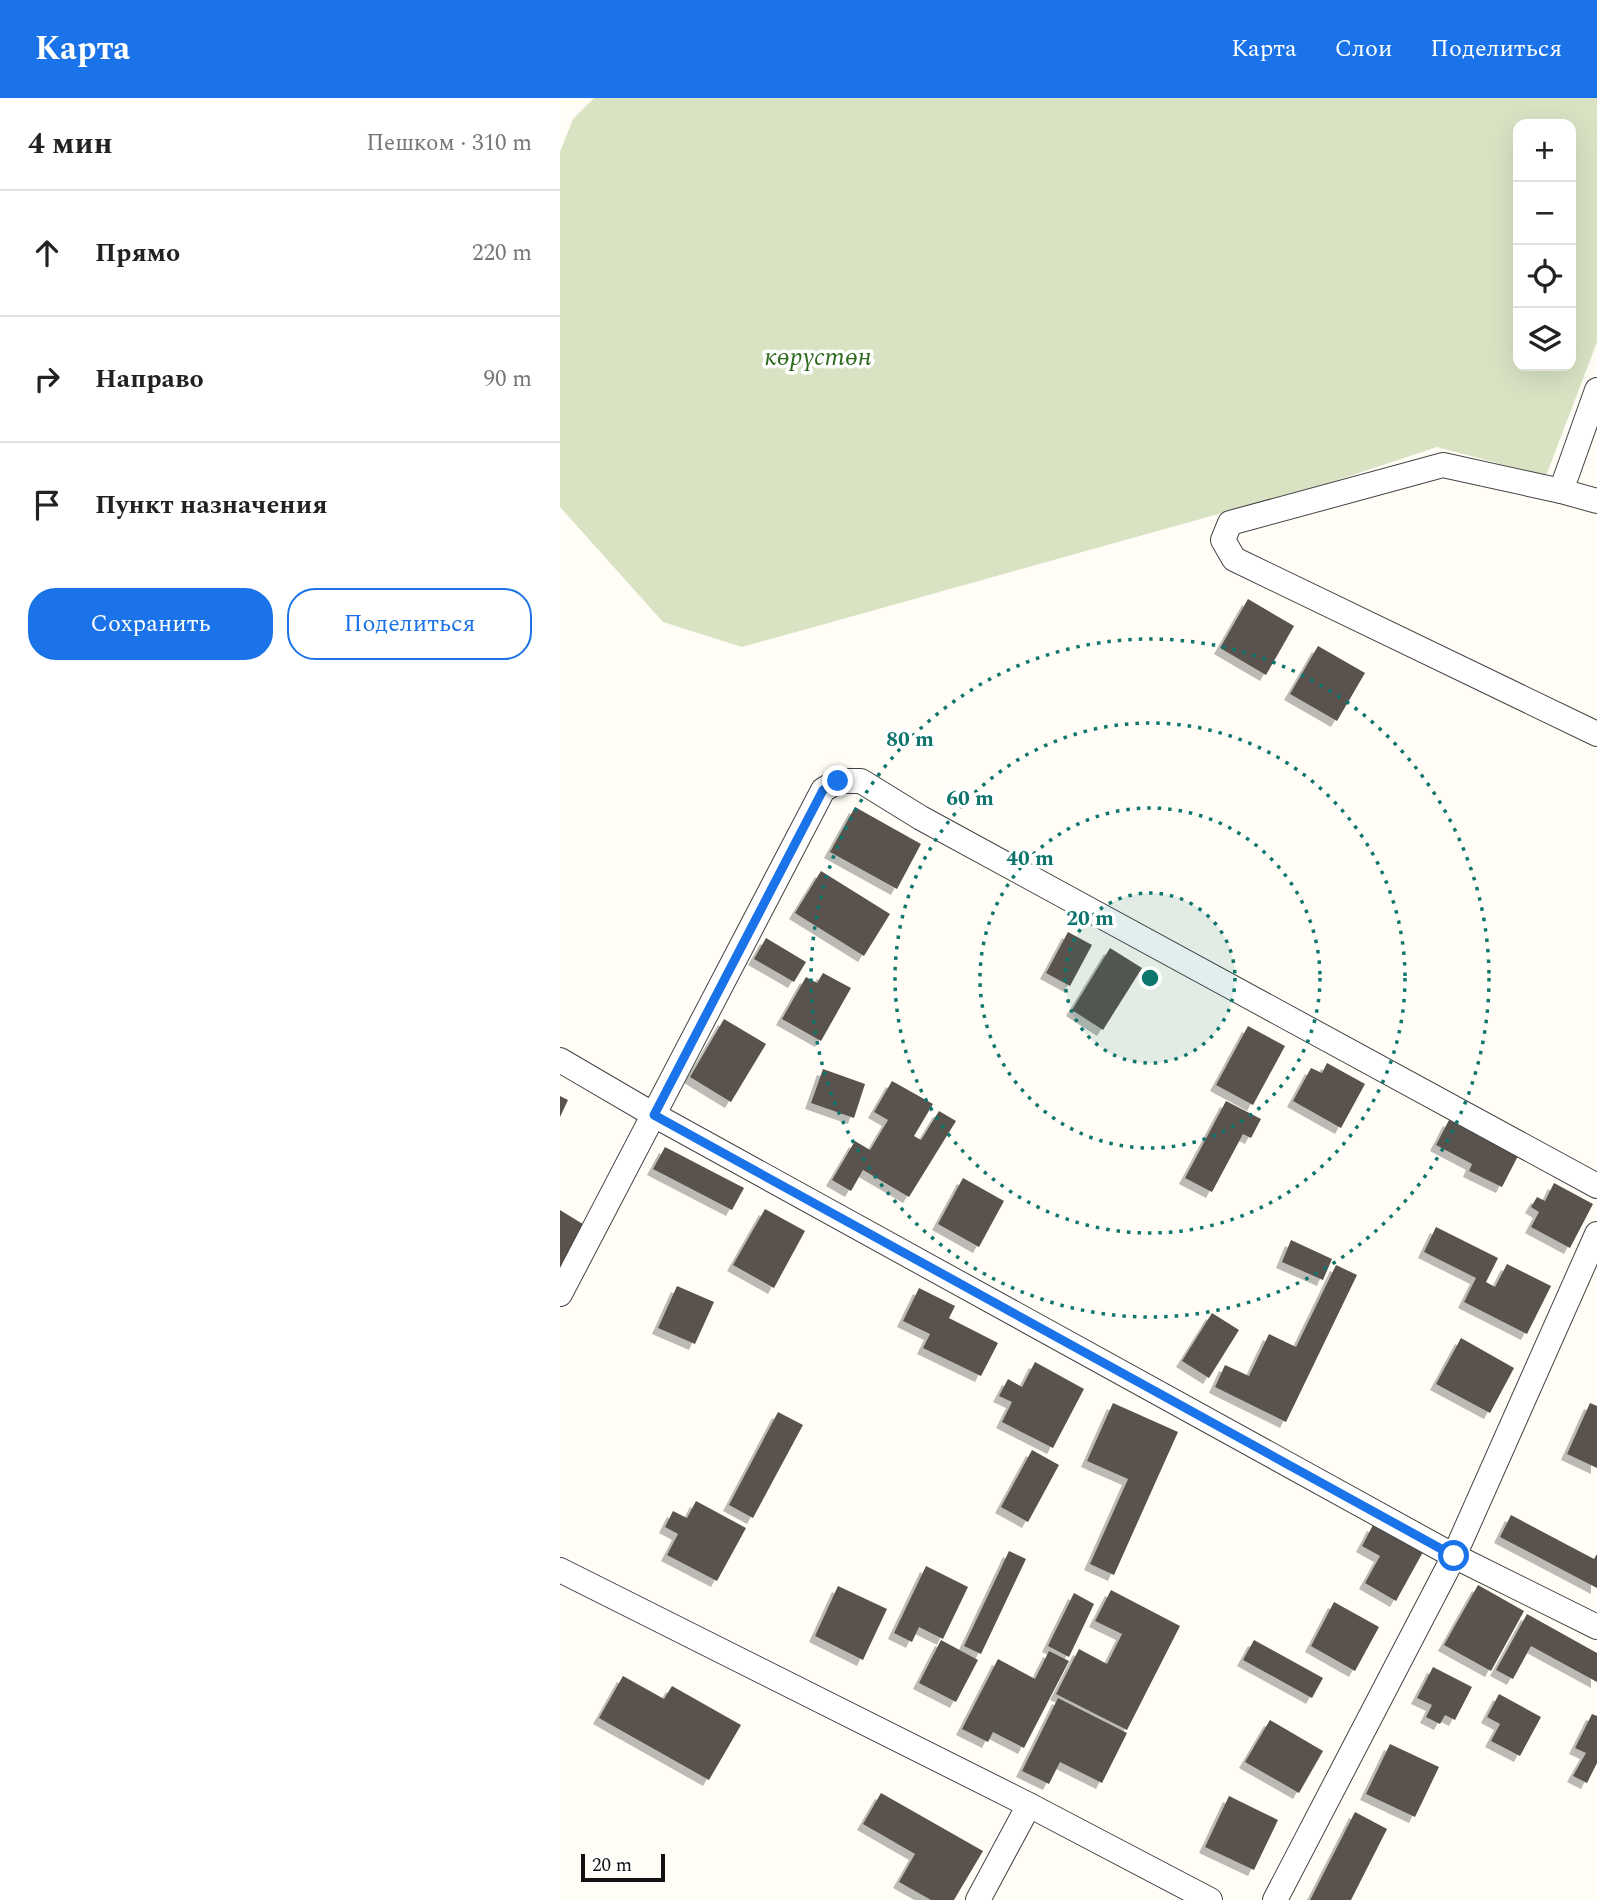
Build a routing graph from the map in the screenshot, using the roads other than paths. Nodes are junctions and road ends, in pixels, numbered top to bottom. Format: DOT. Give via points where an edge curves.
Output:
graph roads {
  1 [pos="1597,390"];
  2 [pos="1561,491"];
  3 [pos="1597,501"];
  4 [pos="1597,734"];
  5 [pos="560,1060"];
  6 [pos="654,1115"];
  7 [pos="1597,1186"];
  8 [pos="1597,1234"];
  9 [pos="560,1294"];
  10 [pos="1454,1556"];
  11 [pos="560,1570"];
  12 [pos="1597,1627"];
  13 [pos="1029,1805"];
  14 [pos="978,1900"];
  15 [pos="1210,1900"];
  16 [pos="1275,1900"];
  1 -- 2 [label="street"];
  2 -- 3 [label="street"];
  2 -- 4 [label="street" via="1443,465 1230,523 1223,540 1234,559"];
  5 -- 6 [label="street"];
  6 -- 7 [label="street" via="823,790 838,781 861,781 933,825"];
  6 -- 9 [label="street"];
  6 -- 10 [label="street"];
  8 -- 10 [label="street"];
  10 -- 12 [label="street"];
  10 -- 16 [label="street"];
  11 -- 13 [label="street"];
  13 -- 14 [label="street"];
  13 -- 15 [label="street"];
}
